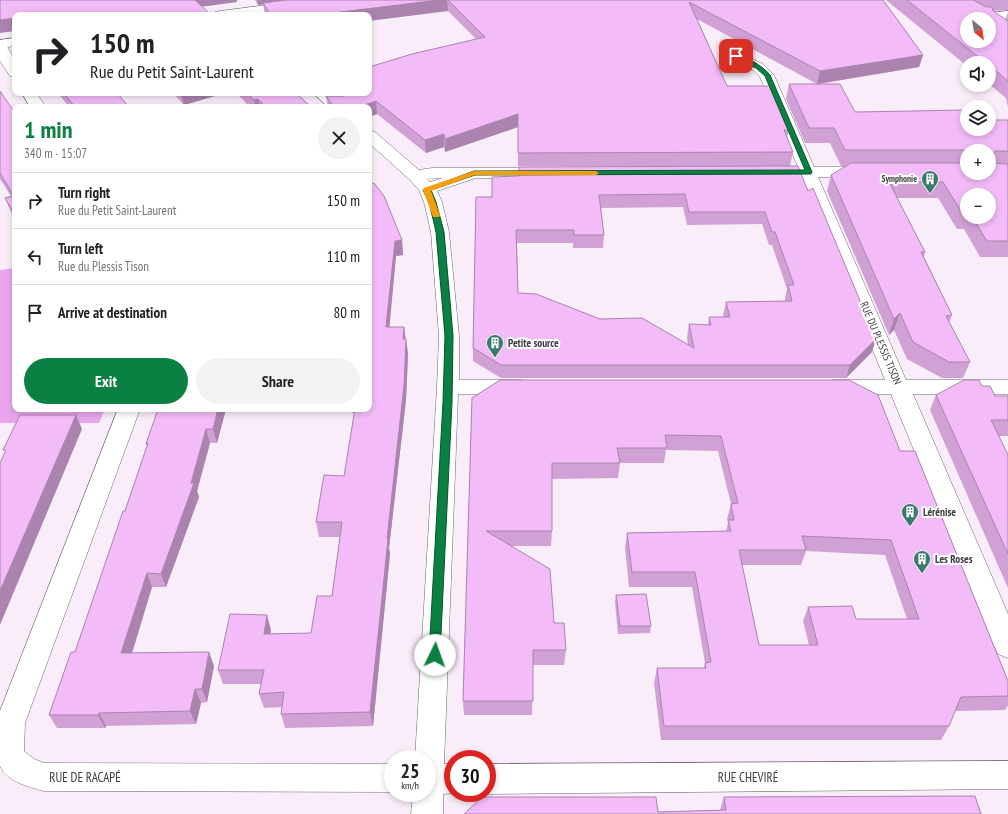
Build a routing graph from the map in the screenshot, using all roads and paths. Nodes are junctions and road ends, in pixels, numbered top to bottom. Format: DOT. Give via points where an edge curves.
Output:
graph roads {
  1 [pos="336,0"];
  2 [pos="252,12"];
  3 [pos="1008,15"];
  4 [pos="996,16"];
  5 [pos="12,43"];
  6 [pos="0,45"];
  7 [pos="736,56"];
  8 [pos="12,68"];
  9 [pos="323,96"];
  10 [pos="333,104"];
  11 [pos="372,138"];
  12 [pos="784,172"];
  13 [pos="809,172"];
  14 [pos="880,172"];
  15 [pos="562,173"];
  16 [pos="421,183"];
  17 [pos="448,387"];
  18 [pos="539,387"];
  19 [pos="810,387"];
  20 [pos="899,387"];
  21 [pos="1008,387"];
  22 [pos="128,412"];
  23 [pos="1008,646"];
  24 [pos="1008,775"];
  25 [pos="384,778"];
  26 [pos="436,779"];
  27 [pos="496,779"];
  28 [pos="430,802"];
  29 [pos="427,814"];
  1 -- 2 [label="street"];
  3 -- 4 [label="street"];
  5 -- 6 [label="street"];
  6 -- 8 [label="street"];
  7 -- 13 [label="street, RUE DU PLESSIS TISON" via="758,67 767,75"];
  9 -- 10 [label="street"];
  11 -- 16 [label="street"];
  12 -- 13 [label="street"];
  13 -- 14 [label="street"];
  13 -- 20 [label="street, RUE DU PLESSIS TISON"];
  15 -- 16 [label="street" via="432,173"];
  16 -- 17 [label="street" via="433,202 440,232 449,336"];
  17 -- 18 [label="street"];
  17 -- 26 [label="street"];
  19 -- 20 [label="street"];
  20 -- 21 [label="street"];
  20 -- 23 [label="street, RUE DU PLESSIS TISON"];
  22 -- 25 [label="street, RUE DE RACAPÉ" via="10,723 7,743 11,759 25,772 44,777"];
  24 -- 27 [label="street, RUE CHEVIRÉ"];
  28 -- 29 [label="street"];
}
